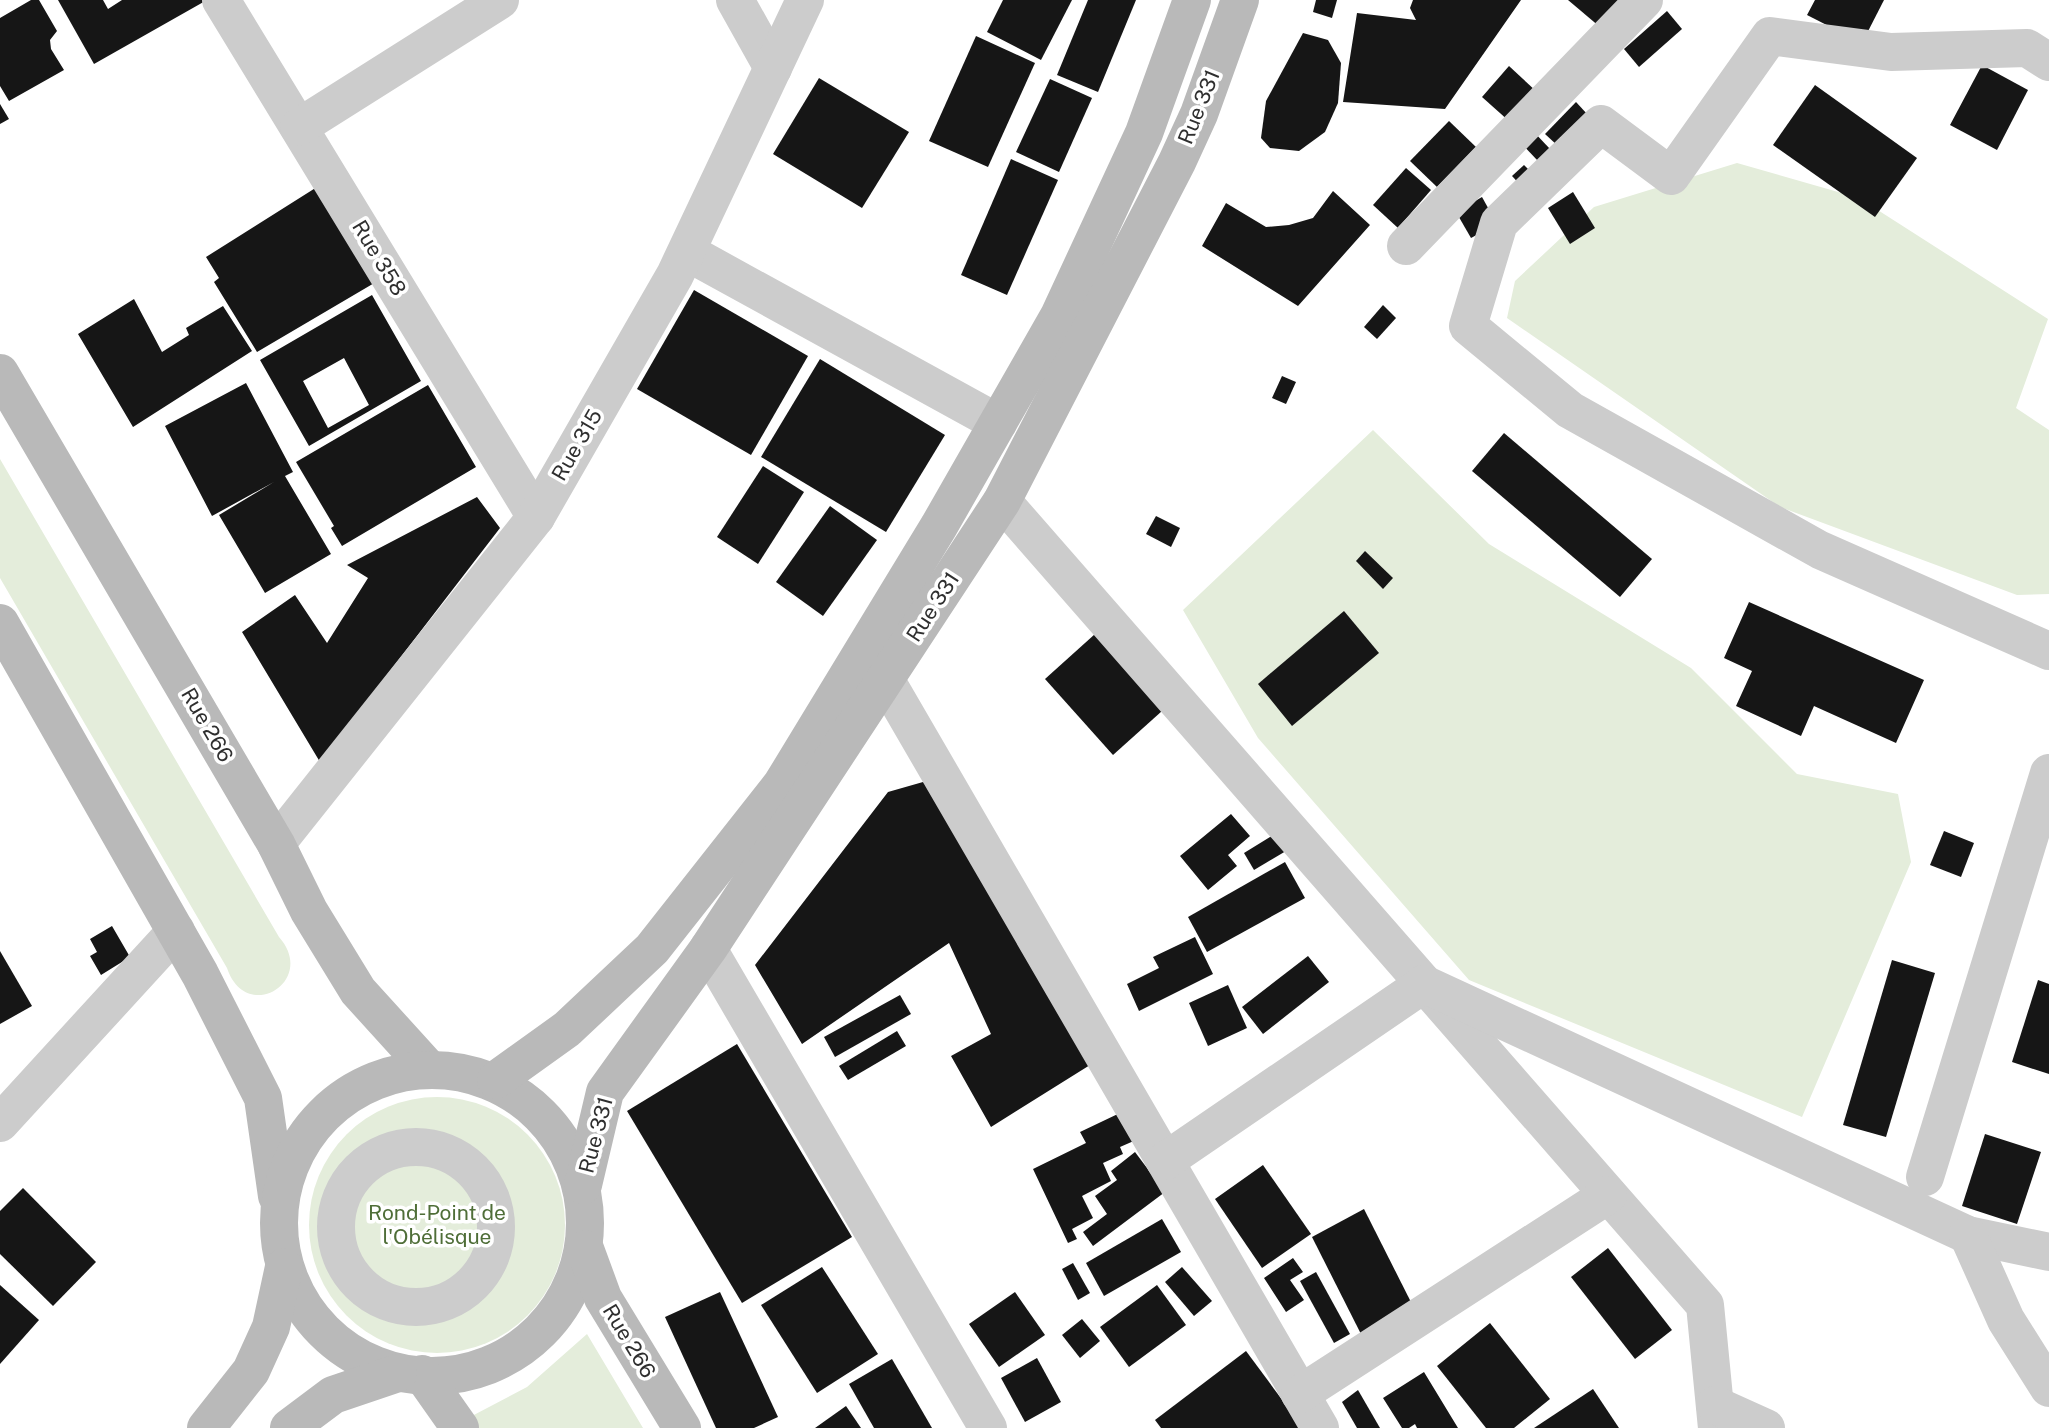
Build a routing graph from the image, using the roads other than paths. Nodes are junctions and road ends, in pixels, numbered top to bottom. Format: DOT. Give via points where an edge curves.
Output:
graph roads {
  1 [pos="221,0"];
  2 [pos="500,0"];
  3 [pos="735,0"];
  4 [pos="805,0"];
  5 [pos="1192,0"];
  6 [pos="1240,0"];
  7 [pos="1644,0"];
  8 [pos="2049,62"];
  9 [pos="773,68"];
  10 [pos="299,127"];
  11 [pos="1406,246"];
  12 [pos="687,252"];
  13 [pos="0,373"];
  14 [pos="998,424"];
  15 [pos="1002,501"];
  16 [pos="536,517"];
  17 [pos="0,623"];
  18 [pos="2049,651"];
  19 [pos="885,679"];
  20 [pos="2049,773"];
  21 [pos="276,844"];
  22 [pos="176,931"];
  23 [pos="708,949"];
  24 [pos="1424,984"];
  25 [pos="427,1067"];
  26 [pos="496,1080"];
  27 [pos="0,1123"];
  28 [pos="1165,1161"];
  29 [pos="1925,1177"];
  30 [pos="583,1185"];
  31 [pos="1608,1195"];
  32 [pos="279,1207"];
  33 [pos="1968,1235"];
  34 [pos="584,1250"];
  35 [pos="2049,1252"];
  36 [pos="342,1258"];
  37 [pos="284,1267"];
  38 [pos="410,1373"];
  39 [pos="2049,1388"];
  40 [pos="1300,1394"];
  41 [pos="1716,1417"];
  42 [pos="206,1428"];
  43 [pos="289,1428"];
  44 [pos="460,1428"];
  45 [pos="682,1428"];
  46 [pos="988,1428"];
  47 [pos="1320,1428"];
  48 [pos="1766,1428"];
  1 -- 10 [label="street, Rue 358"];
  2 -- 10 [label="street"];
  3 -- 9 [label="street"];
  4 -- 9 [label="street, Rue 315"];
  5 -- 14 [label="street, Rue 331" via="1144,133 1059,316"];
  6 -- 15 [label="street, Rue 331" via="1177,162"];
  7 -- 11 [label="street"];
  8 -- 18 [label="street" via="2027,48 1891,51 1770,36 1671,176 1601,124 1499,223 1468,326 1570,410 1820,550"];
  9 -- 12 [label="street, Rue 315"];
  10 -- 16 [label="street, Rue 358"];
  12 -- 14 [label="street"];
  12 -- 16 [label="street, Rue 315"];
  13 -- 21 [label="street, Rue 266"];
  14 -- 26 [label="street, Rue 331" via="782,784 652,949 567,1029"];
  15 -- 19 [label="street, Rue 331"];
  15 -- 24 [label="street"];
  16 -- 21 [label="street, Rue 315"];
  17 -- 22 [label="street"];
  19 -- 23 [label="street, Rue 331"];
  19 -- 28 [label="street"];
  20 -- 29 [label="street"];
  21 -- 25 [label="street, Rue 266" via="309,911 358,991"];
  22 -- 27 [label="street"];
  22 -- 32 [label="street" via="263,1098"];
  23 -- 30 [label="street, Rue 331" via="605,1092"];
  23 -- 46 [label="street"];
  24 -- 28 [label="street"];
  24 -- 31 [label="street"];
  24 -- 33 [label="street"];
  25 -- 26 [label="street"];
  25 -- 32 [label="street" via="373,1079 327,1109 294,1154"];
  26 -- 30 [label="street" via="551,1123"];
  28 -- 40 [label="street"];
  30 -- 34 [label="street"];
  31 -- 40 [label="street"];
  31 -- 41 [label="street" via="1704,1306"];
  32 -- 37 [label="street"];
  33 -- 35 [label="street"];
  33 -- 39 [label="street" via="2006,1320"];
  34 -- 38 [label="street" via="561,1308 516,1354 456,1376"];
  34 -- 45 [label="street, Rue 266" via="603,1298"];
  36 -- 36 [label="street" via="336,1233 338,1208 349,1182 368,1162 393,1150 421,1147 448,1153 471,1169 487,1191 495,1218 494,1245 484,1269 468,1289 446,1302 422,1308 397,1306 374,1296 355,1279"];
  37 -- 38 [label="street" via="300,1304 324,1335 356,1358"];
  37 -- 42 [label="street" via="271,1327 251,1371"];
  38 -- 43 [label="street" via="333,1395"];
  38 -- 44 [label="street"];
  40 -- 47 [label="street"];
  41 -- 48 [label="street"];
}
